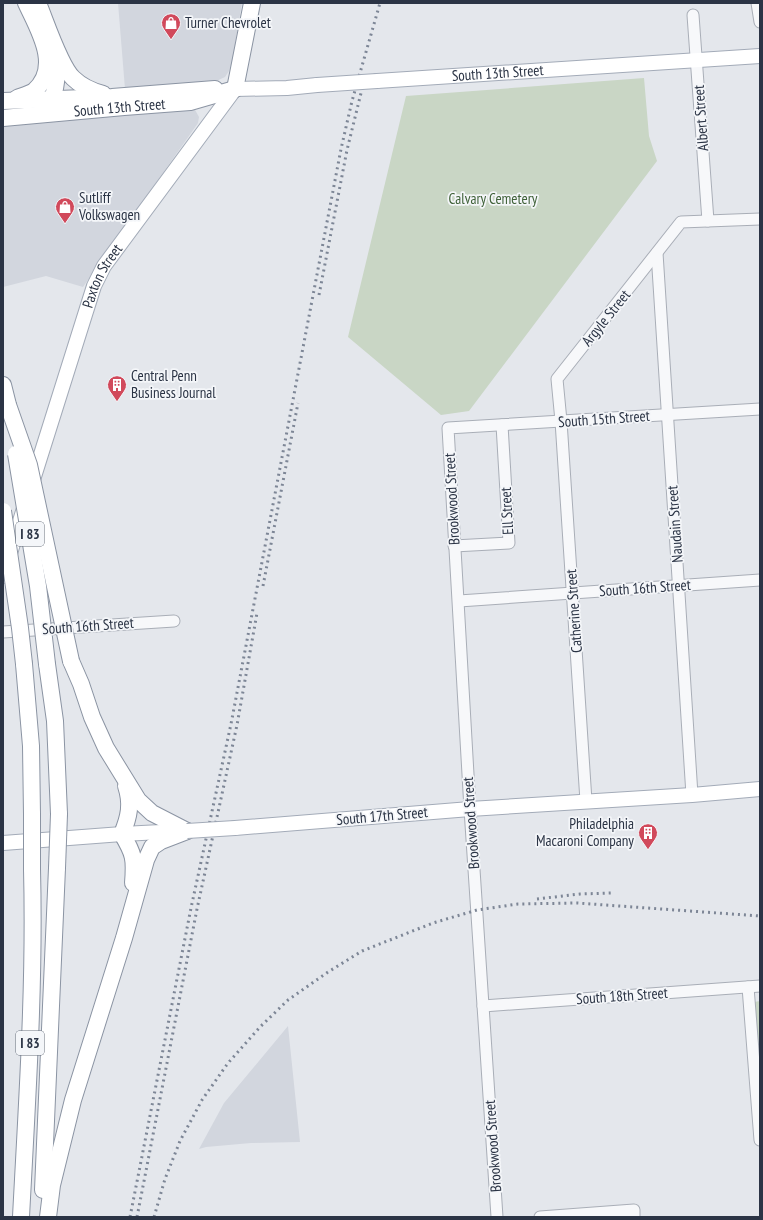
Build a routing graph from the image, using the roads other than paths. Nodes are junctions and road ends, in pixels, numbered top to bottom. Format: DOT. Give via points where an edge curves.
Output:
graph roads {
  1 [pos="26,3"];
  2 [pos="38,3"];
  3 [pos="252,3"];
  4 [pos="757,3"];
  5 [pos="693,15"];
  6 [pos="760,22"];
  7 [pos="53,40"];
  8 [pos="760,56"];
  9 [pos="697,60"];
  10 [pos="235,89"];
  11 [pos="112,96"];
  12 [pos="53,98"];
  13 [pos="6,101"];
  14 [pos="46,114"];
  15 [pos="8,117"];
  16 [pos="760,219"];
  17 [pos="708,221"];
  18 [pos="657,253"];
  19 [pos="3,385"];
  20 [pos="8,405"];
  21 [pos="760,409"];
  22 [pos="668,415"];
  23 [pos="561,421"];
  24 [pos="502,425"];
  25 [pos="448,428"];
  26 [pos="3,511"];
  27 [pos="3,538"];
  28 [pos="454,546"];
  29 [pos="3,576"];
  30 [pos="760,580"];
  31 [pos="679,586"];
  32 [pos="572,593"];
  33 [pos="459,601"];
  34 [pos="174,621"];
  35 [pos="20,628"];
  36 [pos="3,632"];
  37 [pos="123,777"];
  38 [pos="760,789"];
  39 [pos="692,794"];
  40 [pos="586,801"];
  41 [pos="470,809"];
  42 [pos="187,831"];
  43 [pos="122,834"];
  44 [pos="3,843"];
  45 [pos="124,938"];
  46 [pos="760,986"];
  47 [pos="748,987"];
  48 [pos="483,1006"];
  49 [pos="760,1140"];
  50 [pos="634,1213"];
  51 [pos="21,1217"];
  52 [pos="41,1217"];
  53 [pos="48,1217"];
  54 [pos="497,1217"];
  55 [pos="540,1217"];
  1 -- 13 [label="highway" via="44,44 47,67 43,79 33,92"];
  2 -- 7 [label="highway"];
  3 -- 10 [label="highway, Paxton Street"];
  4 -- 6 [label="street"];
  5 -- 9 [label="street, Albert Street"];
  7 -- 11 [label="highway" via="73,78 91,91"];
  7 -- 12 [label="highway" via="57,84"];
  8 -- 9 [label="main road, South 13th Street"];
  9 -- 10 [label="main road, South 13th Street, bridge" via="287,88"];
  9 -- 17 [label="street, Albert Street"];
  10 -- 11 [label="highway, South 13th Street"];
  10 -- 14 [label="highway, South 13th Street" via="190,102"];
  10 -- 29 [label="main road, Paxton Street" via="104,266 95,284"];
  11 -- 12 [label="highway, South 13th Street"];
  12 -- 13 [label="highway, South 13th Street"];
  12 -- 14 [label="highway"];
  14 -- 15 [label="highway, South 13th Street"];
  16 -- 17 [label="street"];
  17 -- 18 [label="street, Argyle Street" via="680,222"];
  18 -- 22 [label="street, Naudain Street"];
  18 -- 23 [label="street, Argyle Street" via="557,379"];
  19 -- 20 [label="highway, I 83"];
  20 -- 37 [label="highway, bridge" via="28,465 71,661 92,717"];
  20 -- 52 [label="highway, I 83, bridge" via="38,586 55,720 59,814"];
  21 -- 22 [label="street, South 15th Street"];
  22 -- 23 [label="street, South 15th Street"];
  22 -- 31 [label="street, Naudain Street"];
  23 -- 24 [label="street, South 15th Street"];
  23 -- 32 [label="street, Catherine Street"];
  24 -- 25 [label="street, South 15th Street"];
  24 -- 28 [label="street, Ell Street" via="509,543"];
  25 -- 28 [label="street, Brookwood Street"];
  26 -- 35 [label="highway, I 83, bridge"];
  27 -- 35 [label="highway, bridge"];
  28 -- 33 [label="street, Brookwood Street"];
  30 -- 31 [label="street, South 16th Street"];
  31 -- 32 [label="street, South 16th Street"];
  31 -- 39 [label="street, Naudain Street"];
  32 -- 33 [label="street, South 16th Street"];
  32 -- 40 [label="street, Catherine Street"];
  33 -- 41 [label="street, Brookwood Street"];
  34 -- 36 [label="street, South 16th Street"];
  35 -- 51 [label="highway, I 83, bridge" via="31,746 33,969"];
  37 -- 42 [label="highway" via="138,800 152,813"];
  37 -- 43 [label="highway" via="130,810"];
  38 -- 39 [label="main road, South 17th Street"];
  39 -- 40 [label="main road, South 17th Street"];
  40 -- 41 [label="main road, South 17th Street"];
  41 -- 42 [label="main road, South 17th Street, bridge"];
  41 -- 48 [label="street, Brookwood Street"];
  42 -- 43 [label="main road, South 17th Street"];
  42 -- 45 [label="highway" via="152,847"];
  43 -- 44 [label="main road, South 17th Street"];
  43 -- 45 [label="highway" via="131,849 134,864 131,905"];
  45 -- 53 [label="highway" via="73,1100 52,1185"];
  46 -- 47 [label="street, South 18th Street"];
  47 -- 48 [label="street, South 18th Street"];
  47 -- 49 [label="street"];
  48 -- 54 [label="street, Brookwood Street"];
  50 -- 55 [label="street"];
}
